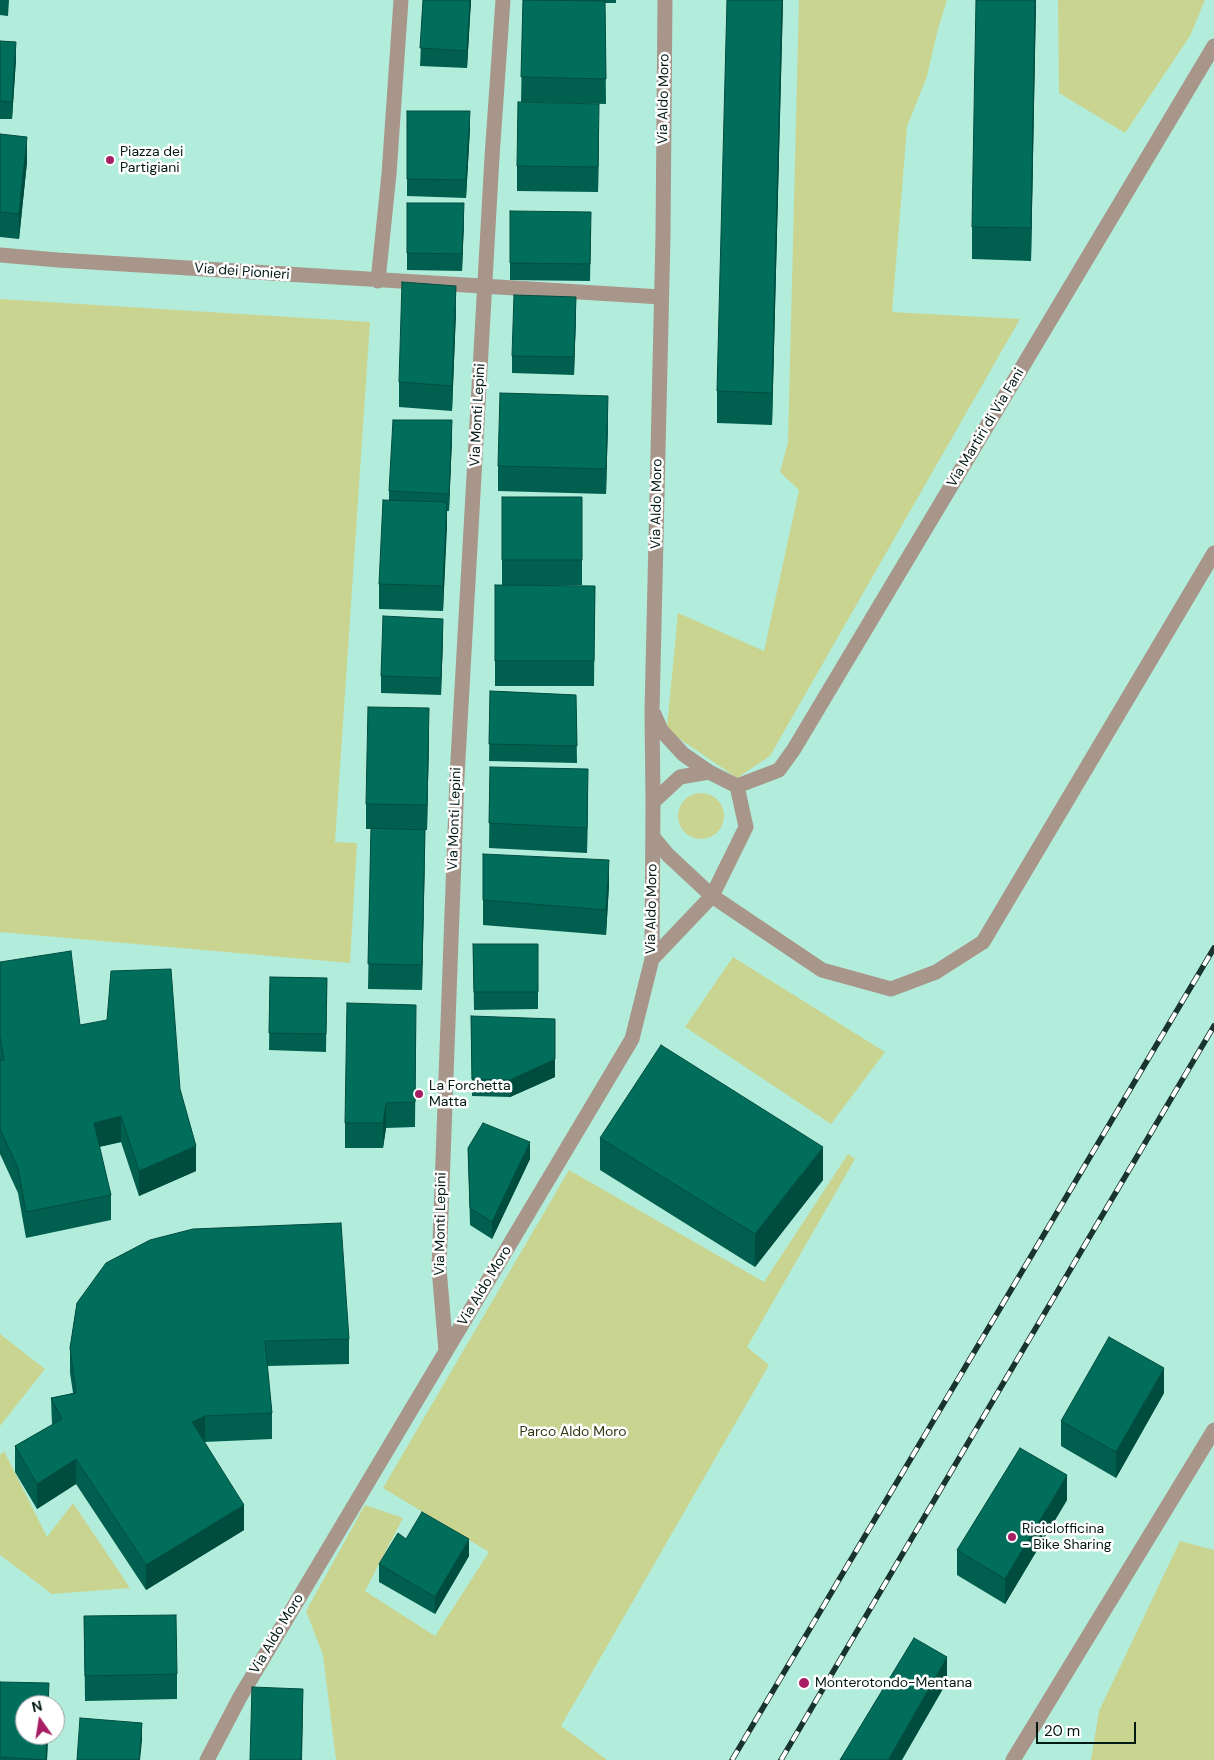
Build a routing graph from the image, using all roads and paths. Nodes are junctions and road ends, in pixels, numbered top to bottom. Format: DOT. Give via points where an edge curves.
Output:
graph roads {
  1 [pos="401,0"];
  2 [pos="504,0"];
  3 [pos="665,0"];
  4 [pos="1214,46"];
  5 [pos="0,255"];
  6 [pos="378,281"];
  7 [pos="485,287"];
  8 [pos="661,297"];
  9 [pos="1214,553"];
  10 [pos="652,712"];
  11 [pos="709,772"];
  12 [pos="737,786"];
  13 [pos="654,802"];
  14 [pos="653,837"];
  15 [pos="712,896"];
  16 [pos="652,959"];
  17 [pos="446,1351"];
  18 [pos="1214,1430"];
  19 [pos="207,1760"];
  20 [pos="1013,1760"];
  1 -- 6 [label="street"];
  2 -- 7 [label="street, Via Monti Lepini"];
  3 -- 8 [label="street, Via Aldo Moro"];
  4 -- 12 [label="street, Via Martiri di Via Fani" via="794,748 779,770"];
  5 -- 6 [label="street, Via dei Pionieri"];
  6 -- 7 [label="street, Via dei Pionieri"];
  7 -- 8 [label="street"];
  7 -- 17 [label="street, Via Monti Lepini" via="457,777 438,1268"];
  8 -- 10 [label="street, Via Aldo Moro"];
  9 -- 15 [label="street" via="983,942 936,972 891,989 822,970"];
  10 -- 11 [label="street" via="662,730 684,754"];
  10 -- 13 [label="street, Via Aldo Moro"];
  11 -- 12 [label="street"];
  11 -- 13 [label="street" via="680,777"];
  12 -- 15 [label="street" via="746,828"];
  13 -- 14 [label="street, Via Aldo Moro"];
  14 -- 15 [label="street"];
  14 -- 16 [label="street, Via Aldo Moro"];
  15 -- 16 [label="street"];
  16 -- 17 [label="street, Via Aldo Moro" via="632,1039"];
  17 -- 19 [label="street, Via Aldo Moro" via="245,1688"];
  18 -- 20 [label="street"];
}
